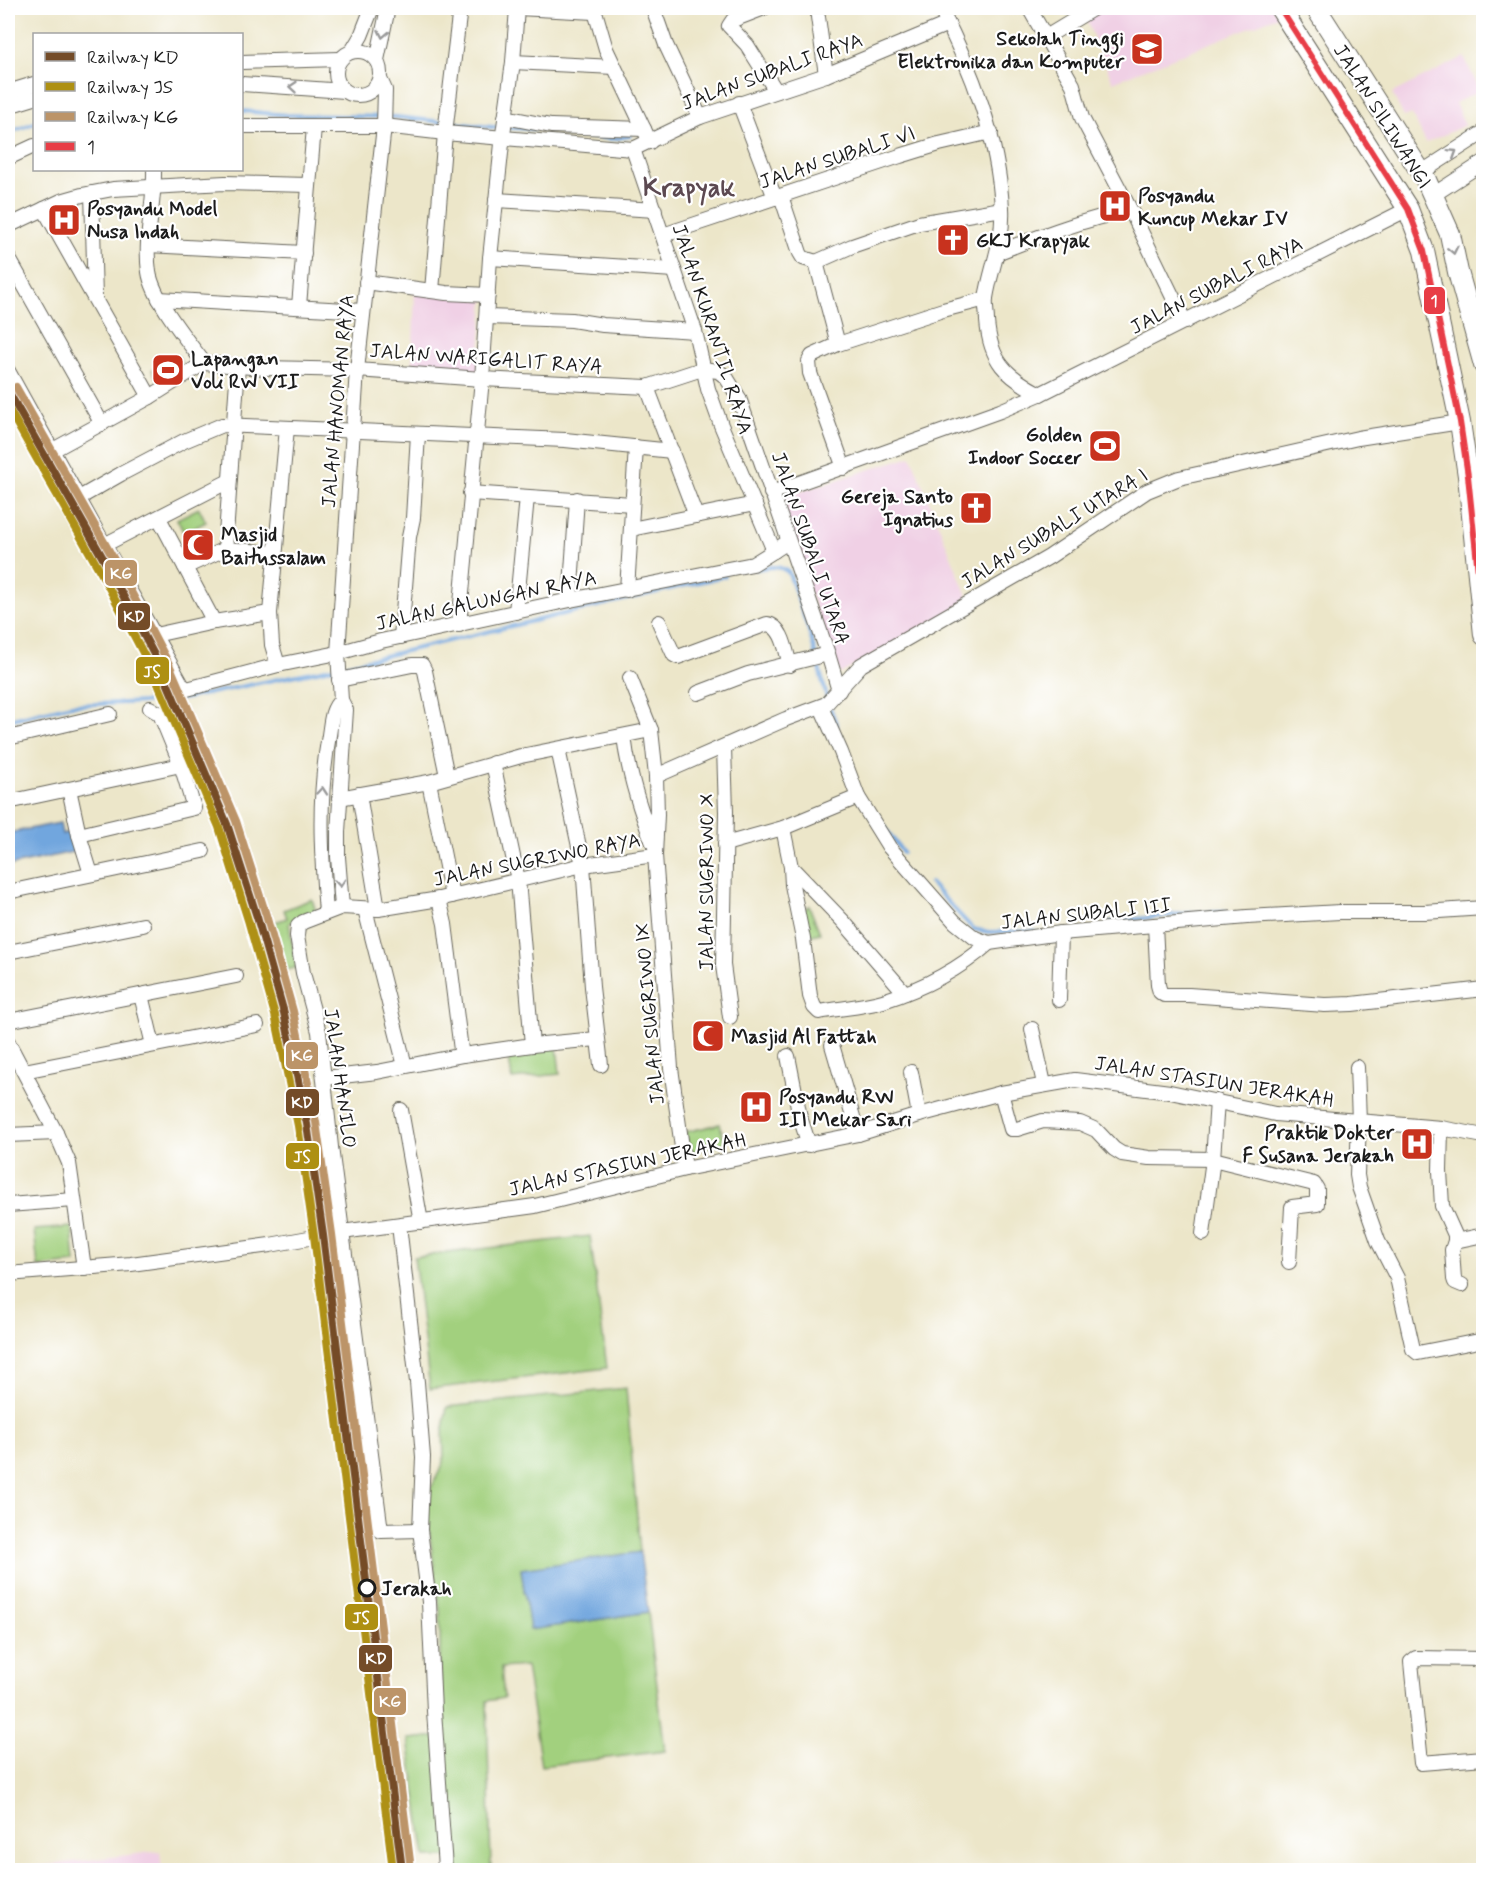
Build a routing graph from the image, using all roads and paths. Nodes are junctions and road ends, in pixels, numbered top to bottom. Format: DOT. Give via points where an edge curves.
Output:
graph roads {
  1 [pos="372,8"];
  2 [pos="388,8"];
  3 [pos="460,8"];
  4 [pos="517,8"];
  5 [pos="653,8"];
  6 [pos="764,8"];
  7 [pos="940,8"];
  8 [pos="1029,8"];
  9 [pos="1094,8"];
  10 [pos="1280,8"];
  11 [pos="1316,8"];
  12 [pos="594,10"];
  13 [pos="818,17"];
  14 [pos="948,24"];
  15 [pos="1046,37"];
  16 [pos="346,55"];
  17 [pos="377,60"];
  18 [pos="243,62"];
  19 [pos="269,62"];
  20 [pos="513,62"];
  21 [pos="614,67"];
  22 [pos="826,75"];
  23 [pos="380,79"];
  24 [pos="33,84"];
  25 [pos="243,84"];
  26 [pos="271,84"];
  27 [pos="345,91"];
  28 [pos="8,92"];
  29 [pos="776,92"];
  30 [pos="367,94"];
  31 [pos="33,98"];
  32 [pos="739,103"];
  33 [pos="8,106"];
  34 [pos="697,110"];
  35 [pos="384,114"];
  36 [pos="446,125"];
  37 [pos="243,126"];
  38 [pos="314,127"];
  39 [pos="503,128"];
  40 [pos="991,132"];
  41 [pos="1484,132"];
  42 [pos="646,135"];
  43 [pos="33,146"];
  44 [pos="633,149"];
  45 [pos="8,158"];
  46 [pos="1484,162"];
  47 [pos="154,171"];
  48 [pos="1422,172"];
  49 [pos="309,185"];
  50 [pos="154,188"];
  51 [pos="1396,188"];
  52 [pos="92,193"];
  53 [pos="1432,195"];
  54 [pos="778,197"];
  55 [pos="496,200"];
  56 [pos="44,209"];
  57 [pos="1002,209"];
  58 [pos="1408,209"];
  59 [pos="655,210"];
  60 [pos="1132,213"];
  61 [pos="8,226"];
  62 [pos="663,235"];
  63 [pos="148,245"];
  64 [pos="999,252"];
  65 [pos="304,253"];
  66 [pos="8,257"];
  67 [pos="490,258"];
  68 [pos="816,262"];
  69 [pos="674,270"];
  70 [pos="366,282"];
  71 [pos="432,291"];
  72 [pos="488,295"];
  73 [pos="159,299"];
  74 [pos="986,299"];
  75 [pos="95,300"];
  76 [pos="298,306"];
  77 [pos="363,311"];
  78 [pos="487,318"];
  79 [pos="1185,322"];
  80 [pos="695,331"];
  81 [pos="838,344"];
  82 [pos="204,363"];
  83 [pos="1484,365"];
  84 [pos="238,366"];
  85 [pos="702,369"];
  86 [pos="357,370"];
  87 [pos="8,371"];
  88 [pos="482,379"];
  89 [pos="647,387"];
  90 [pos="1040,394"];
  91 [pos="150,398"];
  92 [pos="1460,422"];
  93 [pos="102,424"];
  94 [pos="235,425"];
  95 [pos="287,428"];
  96 [pos="353,432"];
  97 [pos="418,434"];
  98 [pos="477,437"];
  99 [pos="636,447"];
  100 [pos="53,450"];
  101 [pos="672,451"];
  102 [pos="844,468"];
  103 [pos="229,481"];
  104 [pos="470,493"];
  105 [pos="771,493"];
  106 [pos="528,496"];
  107 [pos="79,498"];
  108 [pos="578,499"];
  109 [pos="632,504"];
  110 [pos="755,504"];
  111 [pos="696,516"];
  112 [pos="159,518"];
  113 [pos="631,529"];
  114 [pos="788,542"];
  115 [pos="104,545"];
  116 [pos="225,549"];
  117 [pos="774,551"];
  118 [pos="275,553"];
  119 [pos="185,567"];
  120 [pos="627,590"];
  121 [pos="570,600"];
  122 [pos="516,612"];
  123 [pos="270,613"];
  124 [pos="214,622"];
  125 [pos="659,622"];
  126 [pos="459,625"];
  127 [pos="155,635"];
  128 [pos="1484,635"];
  129 [pos="400,637"];
  130 [pos="338,656"];
  131 [pos="819,656"];
  132 [pos="278,665"];
  133 [pos="790,665"];
  134 [pos="630,678"];
  135 [pos="339,679"];
  136 [pos="698,693"];
  137 [pos="830,699"];
  138 [pos="341,700"];
  139 [pos="150,708"];
  140 [pos="110,714"];
  141 [pos="651,730"];
  142 [pos="624,736"];
  143 [pos="8,738"];
  144 [pos="724,747"];
  145 [pos="558,749"];
  146 [pos="493,763"];
  147 [pos="181,765"];
  148 [pos="447,776"];
  149 [pos="656,776"];
  150 [pos="429,782"];
  151 [pos="69,789"];
  152 [pos="359,794"];
  153 [pos="858,797"];
  154 [pos="339,798"];
  155 [pos="8,802"];
  156 [pos="783,828"];
  157 [pos="338,832"];
  158 [pos="321,833"];
  159 [pos="79,835"];
  160 [pos="725,844"];
  161 [pos="203,851"];
  162 [pos="655,852"];
  163 [pos="338,857"];
  164 [pos="322,860"];
  165 [pos="583,866"];
  166 [pos="791,867"];
  167 [pos="91,874"];
  168 [pos="518,880"];
  169 [pos="8,892"];
  170 [pos="446,898"];
  171 [pos="342,907"];
  172 [pos="1484,908"];
  173 [pos="371,909"];
  174 [pos="326,912"];
  175 [pos="143,925"];
  176 [pos="1155,925"];
  177 [pos="1061,933"];
  178 [pos="989,943"];
  179 [pos="8,952"];
  180 [pos="236,976"];
  181 [pos="1484,989"];
  182 [pos="905,993"];
  183 [pos="141,995"];
  184 [pos="1059,1000"];
  185 [pos="730,1017"];
  186 [pos="8,1020"];
  187 [pos="257,1025"];
  188 [pos="1032,1029"];
  189 [pos="597,1039"];
  190 [pos="8,1044"];
  191 [pos="532,1045"];
  192 [pos="832,1045"];
  193 [pos="153,1046"];
  194 [pos="461,1050"];
  195 [pos="788,1056"];
  196 [pos="601,1065"];
  197 [pos="405,1066"];
  198 [pos="1357,1067"];
  199 [pos="24,1071"];
  200 [pos="911,1072"];
  201 [pos="325,1078"];
  202 [pos="1044,1084"];
  203 [pos="1001,1093"];
  204 [pos="1217,1101"];
  205 [pos="401,1110"];
  206 [pos="919,1115"];
  207 [pos="1359,1121"];
  208 [pos="1441,1128"];
  209 [pos="56,1133"];
  210 [pos="858,1134"];
  211 [pos="8,1135"];
  212 [pos="1484,1136"];
  213 [pos="809,1145"];
  214 [pos="1213,1159"];
  215 [pos="685,1170"];
  216 [pos="74,1200"];
  217 [pos="8,1205"];
  218 [pos="421,1222"];
  219 [pos="399,1225"];
  220 [pos="342,1232"];
  221 [pos="1203,1234"];
  222 [pos="1484,1235"];
  223 [pos="1455,1241"];
  224 [pos="1289,1262"];
  225 [pos="84,1268"];
  226 [pos="8,1274"];
  227 [pos="1462,1285"];
  228 [pos="1484,1340"];
  229 [pos="420,1530"];
  230 [pos="1484,1659"];
  231 [pos="1484,1758"];
  232 [pos="445,1868"];
  1 -- 16 [label="street" via="361,36"];
  2 -- 17 [label="street, one-way"];
  3 -- 36 [label="street"];
  4 -- 12 [label="street"];
  4 -- 20 [label="street"];
  5 -- 34 [label="street"];
  6 -- 29 [label="street" via="733,20 729,26 747,45"];
  7 -- 14 [label="street"];
  8 -- 15 [label="street"];
  9 -- 15 [label="street"];
  10 -- 51 [label="highway, JALAN SILIWANGI"];
  11 -- 48 [label="highway, JALAN SILIWANGI"];
  12 -- 21 [label="street"];
  13 -- 22 [label="street"];
  14 -- 22 [label="street, JALAN SUBALI RAYA"];
  14 -- 40 [label="street"];
  15 -- 60 [label="street" via="1073,85 1082,118"];
  16 -- 17 [label="street" via="366,52"];
  16 -- 19 [label="street"];
  16 -- 27 [label="street" via="335,72"];
  17 -- 23 [label="street"];
  18 -- 19 [label="street"];
  19 -- 26 [label="street"];
  20 -- 21 [label="street"];
  20 -- 39 [label="street"];
  21 -- 42 [label="street"];
  22 -- 29 [label="street, JALAN SUBALI RAYA"];
  23 -- 30 [label="street"];
  23 -- 35 [label="street, JALAN HANOMAN RAYA" via="385,90"];
  24 -- 28 [label="street"];
  25 -- 26 [label="street"];
  27 -- 26 [label="street, one-way"];
  27 -- 30 [label="street" via="359,96"];
  29 -- 32 [label="street, JALAN SUBALI RAYA"];
  30 -- 35 [label="street" via="378,95"];
  31 -- 33 [label="street"];
  32 -- 34 [label="street, JALAN SUBALI RAYA"];
  32 -- 54 [label="street"];
  34 -- 42 [label="street, JALAN SUBALI RAYA"];
  35 -- 36 [label="street, JALAN SUBALI RAYA"];
  35 -- 38 [label="street, JALAN SUBALI RAYA"];
  35 -- 70 [label="street, JALAN HANOMAN RAYA"];
  36 -- 39 [label="street, JALAN SUBALI RAYA"];
  36 -- 71 [label="street"];
  37 -- 38 [label="street, JALAN SUBALI RAYA"];
  38 -- 49 [label="street"];
  39 -- 42 [label="street" via="551,126"];
  39 -- 44 [label="street, JALAN SUBALI RAYA"];
  39 -- 55 [label="street"];
  40 -- 54 [label="street, JALAN SUBALI VI" via="939,144"];
  40 -- 57 [label="street"];
  48 -- 41 [label="street, one-way"];
  42 -- 44 [label="street, JALAN SUBALI RAYA"];
  43 -- 45 [label="street"];
  44 -- 59 [label="street, JALAN KURANTIL RAYA"];
  46 -- 53 [label="street"];
  47 -- 50 [label="street"];
  48 -- 51 [label="highway"];
  48 -- 53 [label="highway, JALAN SILIWANGI"];
  49 -- 50 [label="street" via="225,183"];
  49 -- 65 [label="street"];
  50 -- 52 [label="street"];
  50 -- 63 [label="street"];
  51 -- 58 [label="highway, JALAN SILIWANGI"];
  52 -- 56 [label="street"];
  52 -- 75 [label="street"];
  53 -- 58 [label="highway"];
  53 -- 83 [label="highway, JALAN SILIWANGI, one-way" via="1450,234"];
  54 -- 62 [label="street, JALAN SUBALI VI"];
  54 -- 68 [label="street" via="800,253"];
  55 -- 59 [label="street"];
  55 -- 67 [label="street"];
  56 -- 61 [label="street"];
  56 -- 75 [label="street"];
  57 -- 64 [label="street"];
  57 -- 68 [label="street" via="919,223"];
  58 -- 79 [label="street, JALAN SUBALI RAYA"];
  58 -- 92 [label="highway, JALAN SILIWANGI" via="1424,251"];
  59 -- 62 [label="street, JALAN KURANTIL RAYA"];
  60 -- 64 [label="street" via="1093,220"];
  60 -- 79 [label="street"];
  62 -- 69 [label="street, JALAN KURANTIL RAYA"];
  63 -- 65 [label="street"];
  63 -- 73 [label="street" via="149,273"];
  64 -- 74 [label="street"];
  65 -- 76 [label="street"];
  66 -- 93 [label="street"];
  67 -- 69 [label="street"];
  67 -- 72 [label="street"];
  68 -- 81 [label="street"];
  69 -- 80 [label="street, JALAN KURANTIL RAYA"];
  70 -- 71 [label="street"];
  70 -- 77 [label="street, JALAN HANOMAN RAYA"];
  71 -- 72 [label="street"];
  72 -- 78 [label="street"];
  73 -- 76 [label="street"];
  73 -- 82 [label="street"];
  74 -- 81 [label="street"];
  74 -- 90 [label="street" via="994,356 1011,376"];
  75 -- 91 [label="street"];
  76 -- 77 [label="street"];
  77 -- 86 [label="street, JALAN HANOMAN RAYA"];
  78 -- 80 [label="street" via="572,320"];
  78 -- 88 [label="street"];
  79 -- 90 [label="street, JALAN SUBALI RAYA"];
  80 -- 85 [label="street, JALAN KURANTIL RAYA"];
  81 -- 102 [label="street" via="812,356 809,368"];
  82 -- 84 [label="street, JALAN WARIGALIT RAYA"];
  82 -- 91 [label="street"];
  84 -- 86 [label="street, JALAN WARIGALIT RAYA"];
  84 -- 94 [label="street"];
  85 -- 89 [label="street, JALAN WARIGALIT RAYA"];
  85 -- 105 [label="street, JALAN SUBALI UTARA" via="718,371 734,388"];
  85 -- 110 [label="street, JALAN KURANTIL RAYA"];
  86 -- 88 [label="street, JALAN WARIGALIT RAYA"];
  86 -- 96 [label="street, JALAN HANOMAN RAYA"];
  87 -- 100 [label="street"];
  88 -- 89 [label="street, JALAN WARIGALIT RAYA"];
  88 -- 98 [label="street"];
  89 -- 101 [label="street"];
  90 -- 102 [label="street, JALAN SUBALI RAYA"];
  91 -- 93 [label="street"];
  92 -- 128 [label="highway, JALAN SILIWANGI"];
  92 -- 137 [label="street, JALAN SUBALI UTARA I" via="1358,438 1179,478 1147,491 1049,557 861,665"];
  93 -- 100 [label="street"];
  94 -- 95 [label="street"];
  94 -- 103 [label="street"];
  94 -- 107 [label="street" via="220,426 184,441"];
  95 -- 96 [label="street"];
  95 -- 118 [label="street"];
  96 -- 97 [label="street"];
  96 -- 130 [label="street, JALAN HANOMAN RAYA"];
  97 -- 98 [label="street"];
  97 -- 129 [label="street"];
  98 -- 99 [label="street"];
  98 -- 104 [label="street"];
  99 -- 101 [label="street"];
  99 -- 109 [label="street"];
  100 -- 107 [label="street"];
  101 -- 111 [label="street"];
  102 -- 105 [label="street, JALAN SUBALI RAYA"];
  103 -- 112 [label="street"];
  103 -- 116 [label="street"];
  104 -- 106 [label="street"];
  104 -- 126 [label="street"];
  105 -- 114 [label="street, JALAN SUBALI UTARA"];
  106 -- 108 [label="street"];
  106 -- 122 [label="street"];
  107 -- 115 [label="street"];
  108 -- 109 [label="street"];
  108 -- 121 [label="street"];
  109 -- 113 [label="street"];
  110 -- 111 [label="street"];
  110 -- 117 [label="street, JALAN KURANTIL RAYA"];
  111 -- 113 [label="street"];
  112 -- 115 [label="street"];
  112 -- 119 [label="street"];
  113 -- 120 [label="street"];
  114 -- 117 [label="street, JALAN GALUNGAN RAYA"];
  114 -- 131 [label="street, JALAN SUBALI UTARA"];
  115 -- 127 [label="street"];
  116 -- 118 [label="street"];
  116 -- 119 [label="street"];
  117 -- 120 [label="street, JALAN GALUNGAN RAYA" via="753,564"];
  118 -- 123 [label="street"];
  119 -- 124 [label="street"];
  120 -- 121 [label="street, JALAN GALUNGAN RAYA"];
  121 -- 122 [label="street, JALAN GALUNGAN RAYA"];
  122 -- 126 [label="street, JALAN GALUNGAN RAYA"];
  123 -- 124 [label="street"];
  123 -- 132 [label="street"];
  124 -- 127 [label="street"];
  125 -- 133 [label="street" via="674,656 678,657 771,624 779,632"];
  126 -- 129 [label="street, JALAN GALUNGAN RAYA"];
  127 -- 132 [label="street, JALAN GALUNGAN RAYA" via="187,689"];
  129 -- 130 [label="street, JALAN GALUNGAN RAYA"];
  130 -- 132 [label="street, JALAN GALUNGAN RAYA"];
  130 -- 135 [label="street, JALAN HANOMAN RAYA"];
  131 -- 133 [label="street"];
  131 -- 137 [label="street, JALAN SUBALI UTARA"];
  133 -- 136 [label="street" via="748,674"];
  134 -- 141 [label="street, JALAN SUGRIWO RAYA"];
  135 -- 138 [label="street"];
  135 -- 148 [label="street" via="422,665"];
  137 -- 144 [label="street"];
  137 -- 153 [label="street, JALAN SUBALI III" via="842,752"];
  138 -- 154 [label="street" via="346,710"];
  158 -- 138 [label="street, one-way" via="325,757 333,710"];
  139 -- 147 [label="street" via="160,714"];
  140 -- 143 [label="street"];
  141 -- 142 [label="street"];
  141 -- 149 [label="street, JALAN SUGRIWO RAYA"];
  142 -- 145 [label="street"];
  142 -- 162 [label="street"];
  144 -- 149 [label="street"];
  144 -- 160 [label="street, JALAN SUGRIWO X"];
  145 -- 146 [label="street"];
  145 -- 165 [label="street"];
  146 -- 148 [label="street"];
  146 -- 168 [label="street"];
  147 -- 151 [label="street"];
  147 -- 159 [label="street" via="194,808"];
  148 -- 150 [label="street"];
  149 -- 162 [label="street, JALAN SUGRIWO RAYA"];
  150 -- 152 [label="street"];
  150 -- 170 [label="street"];
  151 -- 155 [label="street"];
  151 -- 159 [label="street"];
  152 -- 154 [label="street"];
  152 -- 173 [label="street"];
  153 -- 156 [label="street"];
  153 -- 178 [label="street, JALAN SUBALI III" via="890,847 948,915 967,932"];
  154 -- 157 [label="street"];
  156 -- 160 [label="street"];
  156 -- 166 [label="street"];
  157 -- 158 [label="street"];
  157 -- 163 [label="street"];
  158 -- 164 [label="street"];
  159 -- 167 [label="street"];
  160 -- 185 [label="street, JALAN SUGRIWO X" via="723,965"];
  161 -- 167 [label="street"];
  162 -- 165 [label="street, JALAN SUGRIWO RAYA"];
  162 -- 215 [label="street, JALAN SUGRIWO IX" via="671,1068"];
  163 -- 164 [label="street"];
  163 -- 171 [label="street, one-way"];
  164 -- 174 [label="street"];
  165 -- 168 [label="street, JALAN SUGRIWO RAYA"];
  165 -- 189 [label="street"];
  166 -- 182 [label="street"];
  166 -- 182 [label="street" via="814,1007 819,1012"];
  167 -- 169 [label="street"];
  168 -- 170 [label="street, JALAN SUGRIWO RAYA"];
  168 -- 191 [label="street"];
  170 -- 173 [label="street, JALAN SUGRIWO RAYA"];
  170 -- 194 [label="street" via="445,924"];
  171 -- 173 [label="street, JALAN SUGRIWO RAYA"];
  171 -- 174 [label="street, JALAN SUGRIWO RAYA"];
  172 -- 176 [label="street, JALAN SUBALI III" via="1296,914"];
  173 -- 197 [label="street"];
  174 -- 201 [label="street, JALAN HANILO" via="298,926 297,936 319,1032"];
  175 -- 179 [label="street"];
  176 -- 177 [label="street, JALAN SUBALI III"];
  176 -- 181 [label="street" via="1158,986 1164,995 1334,1005"];
  177 -- 178 [label="street, JALAN SUBALI III"];
  177 -- 184 [label="street"];
  178 -- 182 [label="street" via="962,964"];
  180 -- 183 [label="street"];
  183 -- 186 [label="street"];
  183 -- 193 [label="street"];
  187 -- 193 [label="street"];
  188 -- 202 [label="street"];
  189 -- 191 [label="street"];
  189 -- 196 [label="street"];
  190 -- 199 [label="street"];
  191 -- 197 [label="street"];
  192 -- 210 [label="street"];
  193 -- 199 [label="street"];
  195 -- 213 [label="street"];
  197 -- 201 [label="street"];
  198 -- 207 [label="street"];
  199 -- 209 [label="street"];
  200 -- 206 [label="street"];
  201 -- 220 [label="street, JALAN HANILO"];
  202 -- 203 [label="street, JALAN STASIUN JERAKAH"];
  202 -- 204 [label="street, JALAN STASIUN JERAKAH" via="1075,1080"];
  203 -- 206 [label="street, JALAN STASIUN JERAKAH"];
  203 -- 214 [label="street" via="1011,1129 1043,1121 1080,1123 1096,1130 1122,1154"];
  204 -- 207 [label="street, JALAN STASIUN JERAKAH" via="1275,1114"];
  204 -- 214 [label="street"];
  205 -- 218 [label="street"];
  206 -- 210 [label="street, JALAN STASIUN JERAKAH"];
  207 -- 208 [label="street, JALAN STASIUN JERAKAH"];
  207 -- 228 [label="street" via="1359,1187 1378,1241 1397,1278 1413,1349 1418,1353"];
  208 -- 212 [label="street, JALAN STASIUN JERAKAH"];
  208 -- 223 [label="street" via="1442,1206"];
  209 -- 211 [label="street"];
  209 -- 216 [label="street" via="69,1163"];
  210 -- 213 [label="street, JALAN STASIUN JERAKAH"];
  213 -- 215 [label="street, JALAN STASIUN JERAKAH"];
  214 -- 221 [label="street"];
  214 -- 224 [label="street" via="1314,1184 1317,1204 1292,1207"];
  215 -- 218 [label="street, JALAN STASIUN JERAKAH" via="535,1206"];
  216 -- 217 [label="street"];
  216 -- 225 [label="street"];
  218 -- 219 [label="street, JALAN STASIUN JERAKAH"];
  219 -- 220 [label="street, JALAN STASIUN JERAKAH"];
  219 -- 229 [label="street" via="423,1457"];
  220 -- 225 [label="street, JALAN STASIUN JERAKAH" via="201,1255"];
  220 -- 229 [label="street, JALAN HANILO" via="381,1531"];
  222 -- 223 [label="street"];
  223 -- 227 [label="street" via="1454,1279"];
  225 -- 226 [label="street, JALAN STASIUN JERAKAH"];
  229 -- 232 [label="street" via="429,1602"];
  230 -- 231 [label="street" via="1411,1660 1421,1763"];
}
